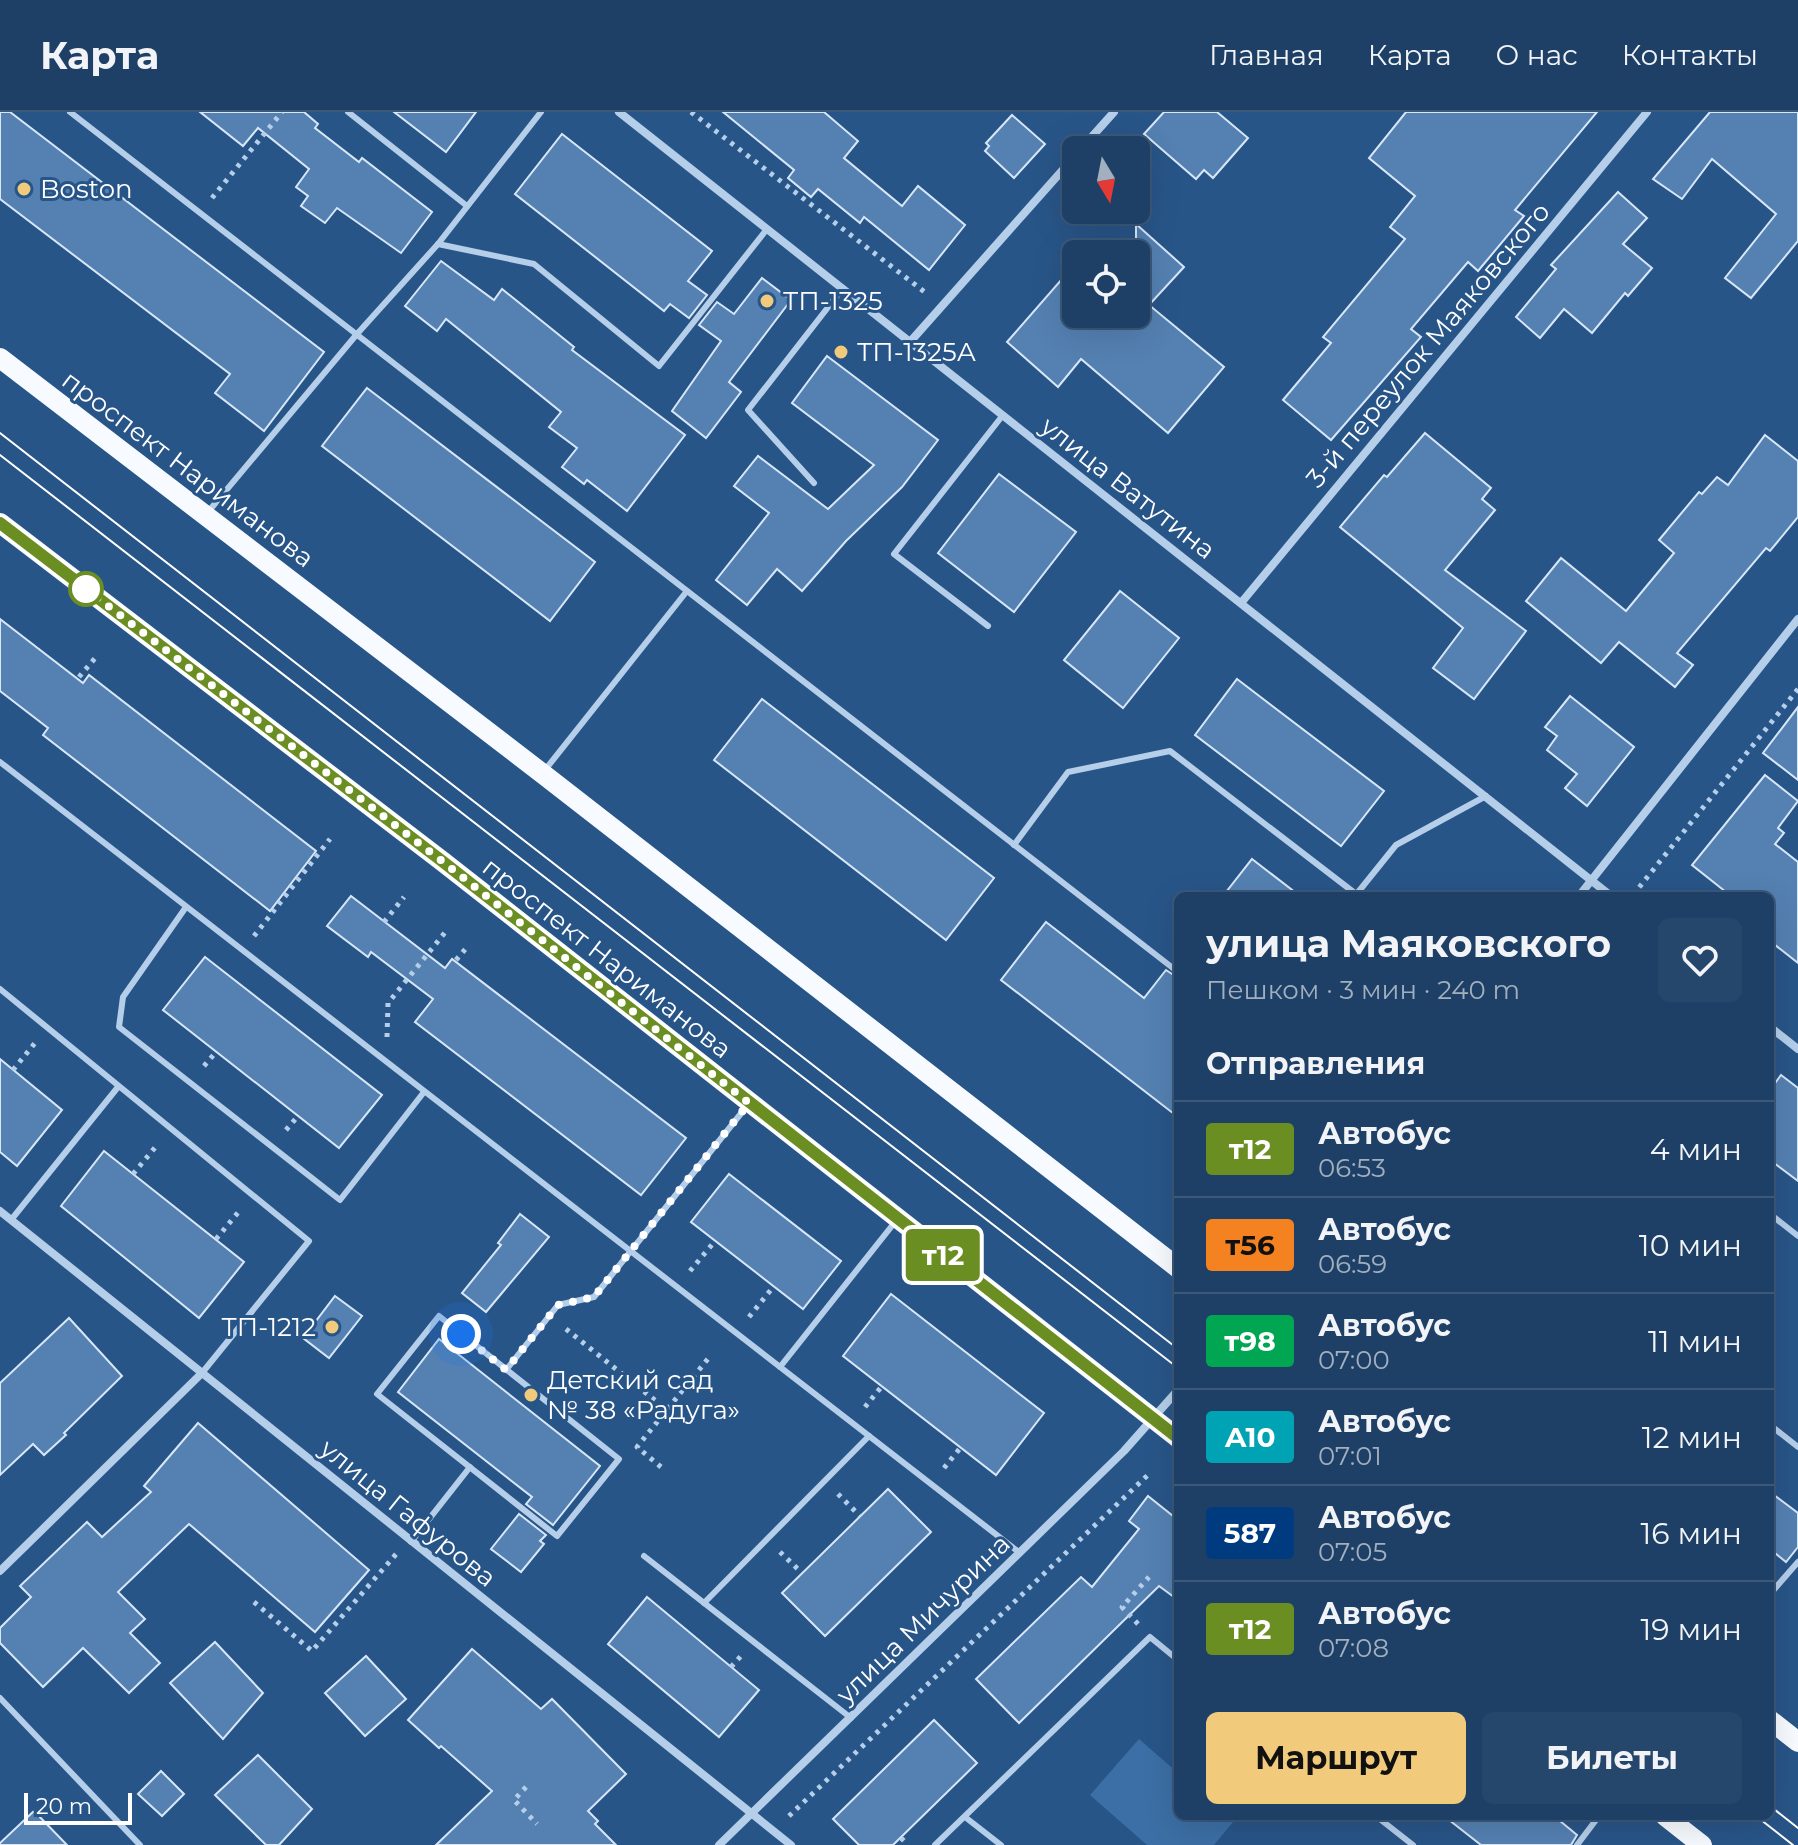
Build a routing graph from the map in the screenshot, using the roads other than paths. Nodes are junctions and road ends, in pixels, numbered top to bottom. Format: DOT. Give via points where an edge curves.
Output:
graph roads {
  1 [pos="70,112"];
  2 [pos="348,112"];
  3 [pos="541,112"];
  4 [pos="619,112"];
  5 [pos="1114,112"];
  6 [pos="1647,112"];
  7 [pos="1093,136"];
  8 [pos="1062,171"];
  9 [pos="467,206"];
  10 [pos="767,229"];
  11 [pos="438,244"];
  12 [pos="843,288"];
  13 [pos="357,334"];
  14 [pos="910,342"];
  15 [pos="0,358"];
  16 [pos="1003,415"];
  17 [pos="814,483"];
  18 [pos="205,514"];
  19 [pos="0,523"];
  20 [pos="687,591"];
  21 [pos="1241,603"];
  22 [pos="1798,619"];
  23 [pos="988,626"];
  24 [pos="0,762"];
  25 [pos="543,774"];
  26 [pos="1486,796"];
  27 [pos="1014,845"];
  28 [pos="1591,880"];
  29 [pos="1351,892"];
  30 [pos="1357,892"];
  31 [pos="1582,892"];
  32 [pos="1606,892"];
  33 [pos="186,907"];
  34 [pos="1174,969"];
  35 [pos="0,989"];
  36 [pos="1774,1030"];
  37 [pos="1798,1049"];
  38 [pos="118,1087"];
  39 [pos="424,1092"];
  40 [pos="749,1103"];
  41 [pos="0,1211"];
  42 [pos="1774,1217"];
  43 [pos="11,1220"];
  44 [pos="897,1220"];
  45 [pos="1798,1236"];
  46 [pos="630,1252"];
  47 [pos="1174,1265"];
  48 [pos="780,1367"];
  49 [pos="506,1370"];
  50 [pos="202,1373"];
  51 [pos="1174,1395"];
  52 [pos="1153,1419"];
  53 [pos="1774,1428"];
  54 [pos="1174,1435"];
  55 [pos="869,1436"];
  56 [pos="1798,1447"];
  57 [pos="470,1467"];
  58 [pos="409,1541"];
  59 [pos="1020,1553"];
  60 [pos="644,1556"];
  61 [pos="1798,1562"];
  62 [pos="0,1571"];
  63 [pos="1774,1589"];
  64 [pos="704,1603"];
  65 [pos="1174,1657"];
  66 [pos="0,1698"];
  67 [pos="851,1718"];
  68 [pos="1774,1723"];
  69 [pos="1798,1742"];
  70 [pos="753,1812"];
  71 [pos="965,1817"];
  72 [pos="1381,1820"];
  73 [pos="1596,1820"];
  74 [pos="1670,1820"];
  75 [pos="140,1845"];
  76 [pos="719,1845"];
  77 [pos="791,1845"];
  78 [pos="935,1845"];
  79 [pos="1001,1845"];
  80 [pos="1413,1845"];
  81 [pos="1577,1845"];
  82 [pos="1702,1845"];
  1 -- 13 [label="lane"];
  2 -- 9 [label="lane"];
  3 -- 9 [label="lane"];
  4 -- 10 [label="street, улица Ватутина"];
  5 -- 7 [label="street"];
  6 -- 21 [label="street, 3-й переулок Маяковского"];
  8 -- 14 [label="street"];
  9 -- 11 [label="lane"];
  10 -- 11 [label="lane" via="659,366 534,264"];
  10 -- 12 [label="street, улица Ватутина"];
  11 -- 13 [label="lane"];
  12 -- 14 [label="street, улица Ватутина"];
  12 -- 17 [label="lane" via="748,410"];
  13 -- 18 [label="lane"];
  13 -- 20 [label="lane"];
  14 -- 16 [label="street, улица Ватутина"];
  15 -- 18 [label="main road, проспект Нариманова"];
  16 -- 21 [label="street, улица Ватутина"];
  16 -- 23 [label="lane" via="894,554"];
  18 -- 25 [label="main road, проспект Нариманова"];
  19 -- 40 [label="main road, проспект Нариманова"];
  20 -- 25 [label="lane"];
  20 -- 27 [label="lane"];
  21 -- 26 [label="street, улица Ватутина"];
  22 -- 28 [label="street"];
  24 -- 33 [label="lane"];
  25 -- 47 [label="main road, проспект Нариманова"];
  26 -- 28 [label="street, улица Ватутина"];
  26 -- 30 [label="lane" via="1396,845"];
  27 -- 29 [label="lane" via="1068,772 1170,751"];
  27 -- 34 [label="lane"];
  28 -- 31 [label="street"];
  28 -- 32 [label="street, улица Ватутина"];
  33 -- 39 [label="lane"];
  33 -- 39 [label="lane" via="123,997 119,1027 340,1200"];
  35 -- 38 [label="lane"];
  36 -- 37 [label="street"];
  38 -- 43 [label="lane"];
  38 -- 50 [label="lane" via="309,1241"];
  39 -- 46 [label="lane"];
  40 -- 44 [label="main road, проспект Нариманова"];
  40 -- 46 [label="lane"];
  41 -- 43 [label="street, улица Гафурова"];
  42 -- 45 [label="lane"];
  43 -- 50 [label="street, улица Гафурова"];
  44 -- 48 [label="lane"];
  44 -- 52 [label="main road, проспект Нариманова"];
  46 -- 48 [label="lane"];
  46 -- 49 [label="lane" via="594,1297 558,1305"];
  48 -- 55 [label="lane"];
  49 -- 57 [label="lane" via="439,1316 377,1394"];
  49 -- 57 [label="lane" via="619,1459 557,1536"];
  50 -- 58 [label="street, улица Гафурова"];
  50 -- 62 [label="street"];
  51 -- 52 [label="street, улица Мичурина"];
  52 -- 54 [label="main road, проспект Нариманова"];
  52 -- 59 [label="street, улица Мичурина"];
  53 -- 56 [label="lane"];
  55 -- 59 [label="lane"];
  55 -- 64 [label="lane"];
  57 -- 58 [label="lane"];
  58 -- 70 [label="street, улица Гафурова"];
  59 -- 67 [label="street, улица Мичурина"];
  60 -- 64 [label="lane"];
  61 -- 63 [label="lane"];
  64 -- 67 [label="lane"];
  65 -- 71 [label="lane" via="1150,1637"];
  66 -- 75 [label="lane"];
  67 -- 70 [label="street, улица Мичурина"];
  68 -- 69 [label="main road"];
  70 -- 76 [label="street, улица Мичурина"];
  70 -- 77 [label="street, улица Гафурова"];
  71 -- 78 [label="lane"];
  71 -- 79 [label="lane"];
  72 -- 80 [label="lane"];
  73 -- 81 [label="lane"];
  74 -- 82 [label="main road"];
}
